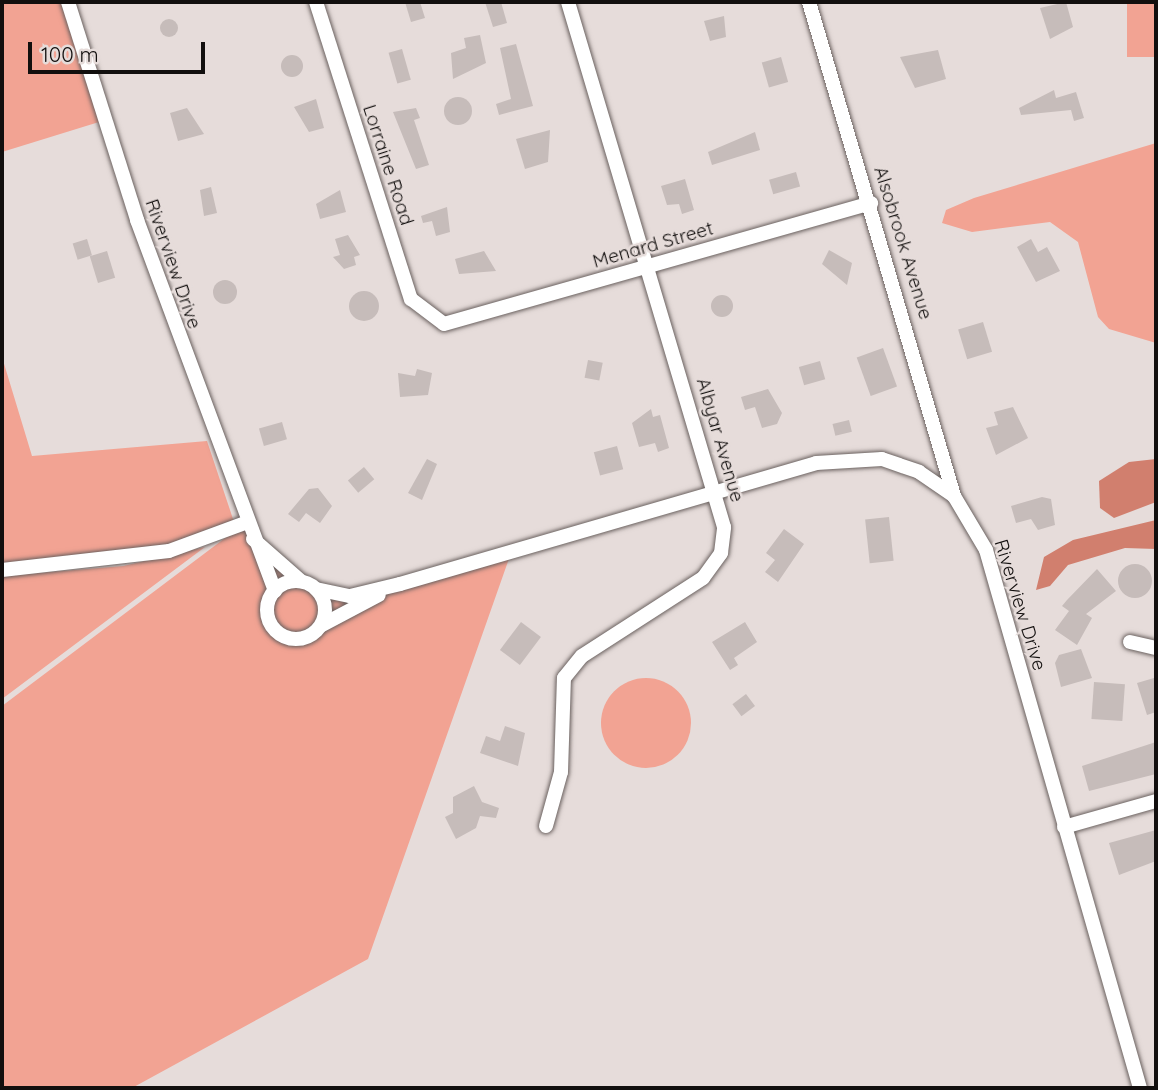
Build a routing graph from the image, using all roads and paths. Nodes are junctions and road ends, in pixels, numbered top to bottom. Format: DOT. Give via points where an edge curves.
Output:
graph roads {
  1 [pos="68,2"];
  2 [pos="316,2"];
  3 [pos="568,2"];
  4 [pos="808,2"];
  5 [pos="872,202"];
  6 [pos="648,267"];
  7 [pos="444,324"];
  8 [pos="716,492"];
  9 [pos="954,496"];
  10 [pos="247,530"];
  11 [pos="2,570"];
  12 [pos="301,581"];
  13 [pos="400,584"];
  14 [pos="316,589"];
  15 [pos="275,591"];
  16 [pos="321,625"];
  17 [pos="1130,642"];
  18 [pos="1156,648"];
  19 [pos="1156,801"];
  20 [pos="546,825"];
  21 [pos="1064,827"];
  22 [pos="1140,1088"];
  1 -- 10 [label="street, Riverview Drive" via="137,220"];
  2 -- 7 [label="street, Lorraine Road" via="411,299"];
  3 -- 6 [label="street, Albyar Avenue"];
  4 -- 5 [label="street, Alsobrook Avenue"];
  5 -- 6 [label="street, Menard Street"];
  5 -- 9 [label="street, Alsobrook Avenue"];
  6 -- 7 [label="street, Menard Street"];
  6 -- 8 [label="street, Albyar Avenue"];
  8 -- 9 [label="street, Riverview Drive" via="850,458 882,459 919,472"];
  8 -- 13 [label="street, Riverview Drive"];
  8 -- 20 [label="street, Albyar Avenue" via="724,527 721,553 703,578 582,656 564,678 561,772"];
  9 -- 21 [label="street, Riverview Drive" via="986,550"];
  10 -- 11 [label="street" via="157,554"];
  10 -- 12 [label="street, Riverview Drive"];
  10 -- 15 [label="street, Riverview Drive"];
  12 -- 14 [label="street, Riverview Drive"];
  12 -- 15 [label="street"];
  13 -- 14 [label="street, Riverview Drive" via="350,596"];
  13 -- 16 [label="street, Riverview Drive"];
  14 -- 16 [label="street" via="325,606"];
  15 -- 16 [label="street, Riverview Drive" via="268,615 283,636 300,639"];
  17 -- 18 [label="street"];
  19 -- 21 [label="street"];
  21 -- 22 [label="street, Riverview Drive"];
}
